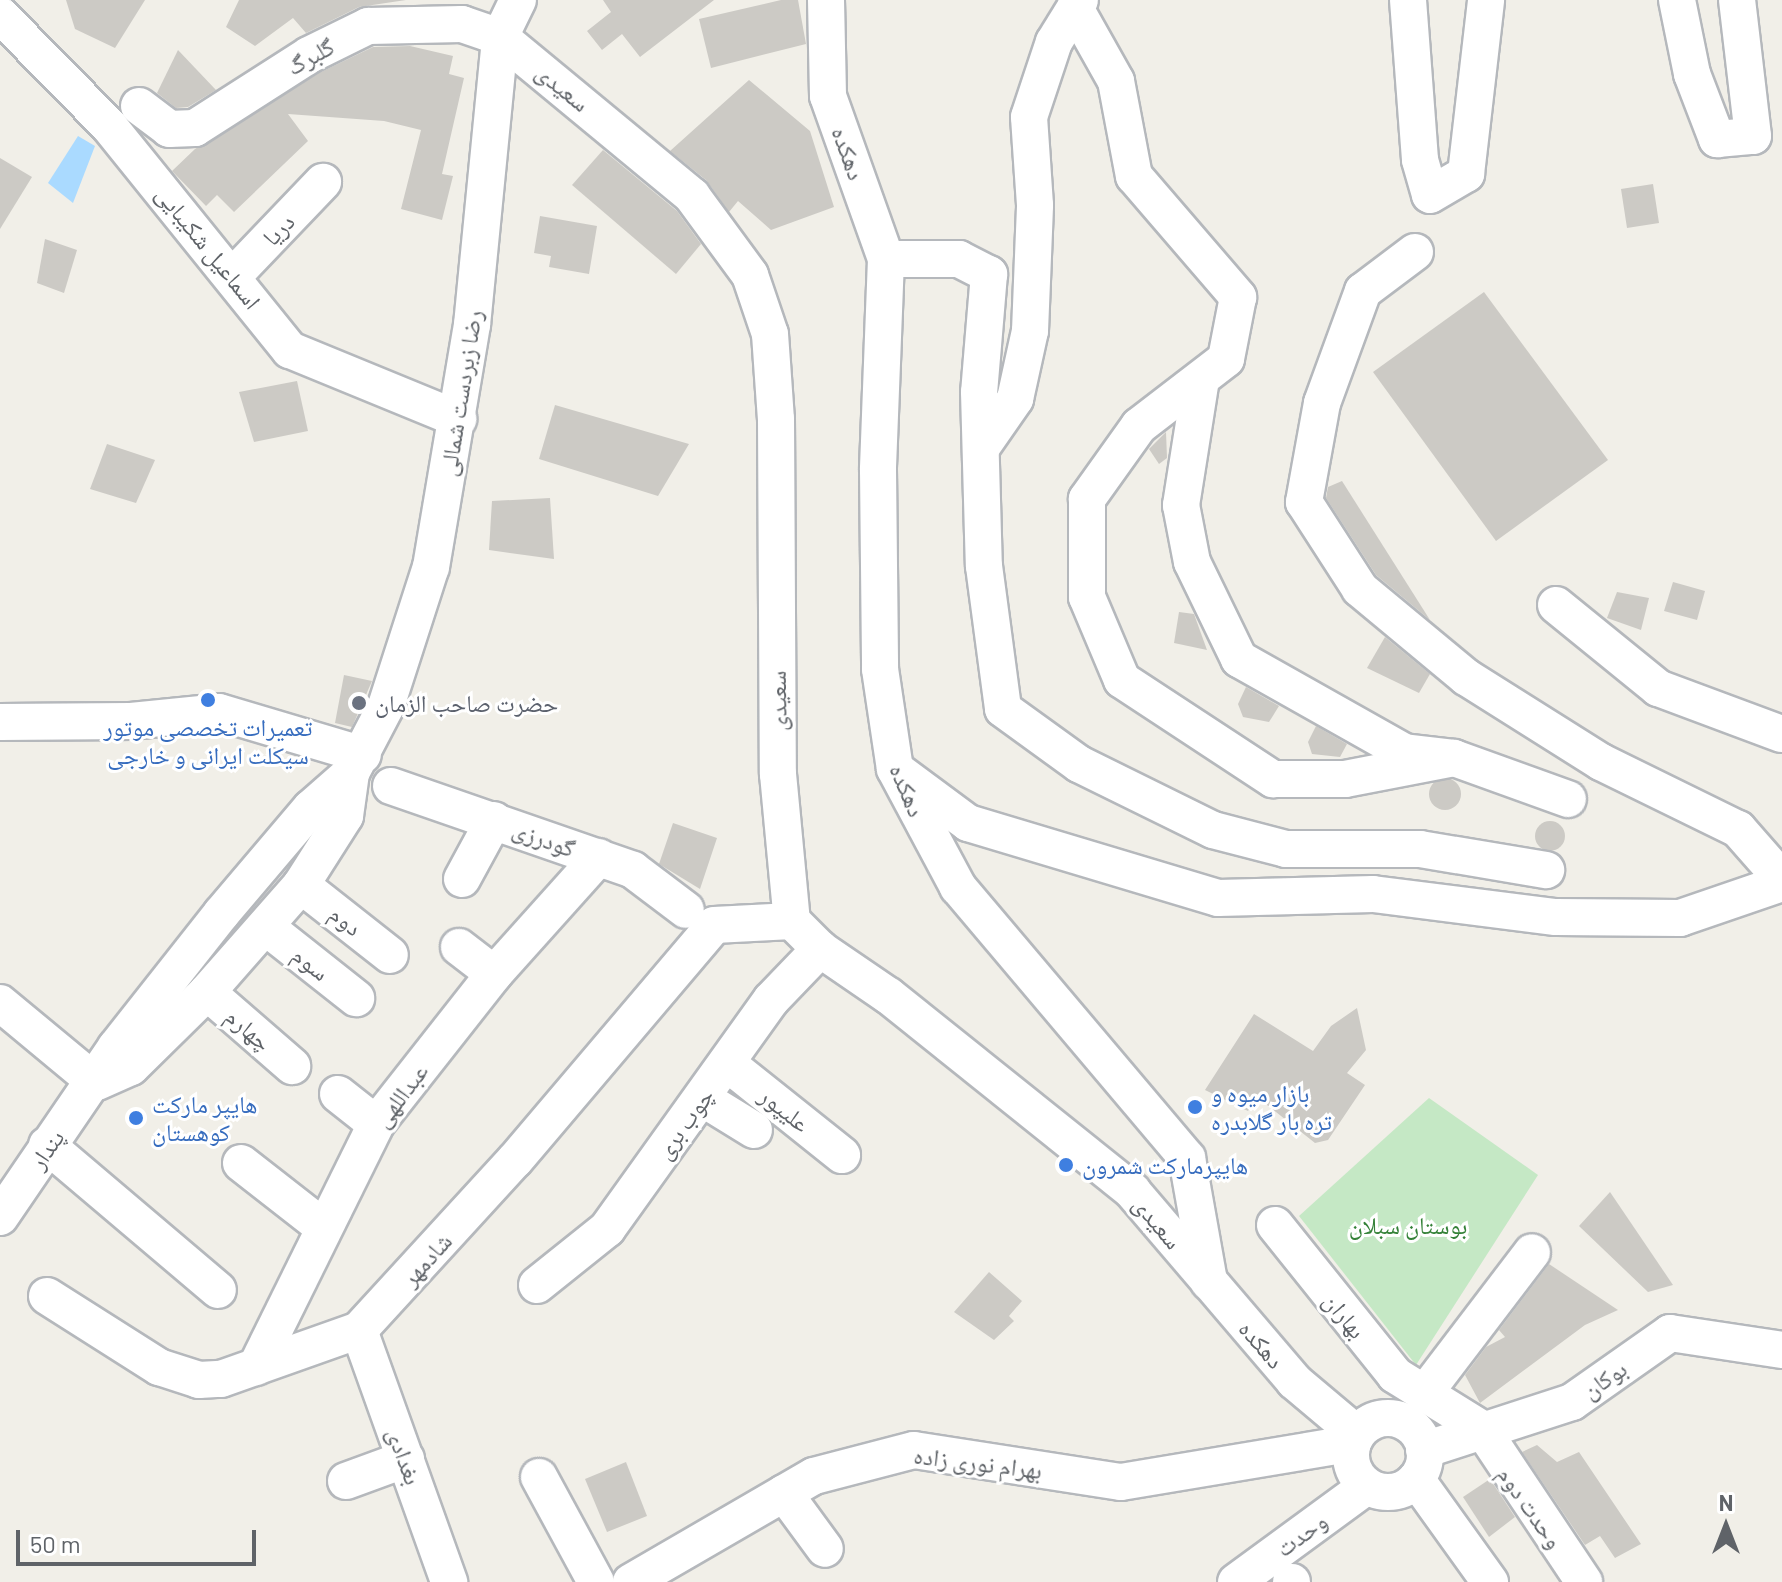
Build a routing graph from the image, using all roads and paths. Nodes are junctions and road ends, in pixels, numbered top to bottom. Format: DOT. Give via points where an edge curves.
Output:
graph roads {
  1 [pos="518,0"];
  2 [pos="826,0"];
  3 [pos="1408,0"];
  4 [pos="1486,0"];
  5 [pos="1677,0"];
  6 [pos="1737,0"];
  7 [pos="1077,4"];
  8 [pos="453,12"];
  9 [pos="0,15"];
  10 [pos="500,37"];
  11 [pos="113,131"];
  12 [pos="323,182"];
  13 [pos="1415,252"];
  14 [pos="886,259"];
  15 [pos="234,275"];
  16 [pos="1197,392"];
  17 [pos="458,419"];
  18 [pos="981,448"];
  19 [pos="1556,605"];
  20 [pos="0,722"];
  21 [pos="1782,734"];
  22 [pos="1454,758"];
  23 [pos="357,764"];
  24 [pos="895,769"];
  25 [pos="391,786"];
  26 [pos="1568,799"];
  27 [pos="494,820"];
  28 [pos="599,857"];
  29 [pos="1546,870"];
  30 [pos="462,879"];
  31 [pos="1782,881"];
  32 [pos="301,885"];
  33 [pos="700,917"];
  34 [pos="792,921"];
  35 [pos="266,927"];
  36 [pos="459,947"];
  37 [pos="820,949"];
  38 [pos="390,955"];
  39 [pos="494,974"];
  40 [pos="207,992"];
  41 [pos="356,998"];
  42 [pos="0,1003"];
  43 [pos="728,1064"];
  44 [pos="292,1066"];
  45 [pos="95,1082"];
  46 [pos="338,1094"];
  47 [pos="702,1098"];
  48 [pos="376,1124"];
  49 [pos="754,1130"];
  50 [pos="47,1145"];
  51 [pos="842,1155"];
  52 [pos="241,1163"];
  53 [pos="0,1217"];
  54 [pos="1275,1225"];
  55 [pos="323,1227"];
  56 [pos="1532,1252"];
  57 [pos="1209,1284"];
  58 [pos="537,1285"];
  59 [pos="218,1290"];
  60 [pos="47,1296"];
  61 [pos="359,1330"];
  62 [pos="1782,1350"];
  63 [pos="256,1367"];
  64 [pos="1424,1394"];
  65 [pos="1482,1429"];
  66 [pos="1355,1439"];
  67 [pos="406,1459"];
  68 [pos="1420,1465"];
  69 [pos="539,1477"];
  70 [pos="346,1481"];
  71 [pos="1367,1486"];
  72 [pos="784,1493"];
  73 [pos="825,1549"];
  74 [pos="653,1577"];
  75 [pos="449,1582"];
  76 [pos="596,1582"];
  77 [pos="1236,1582"];
  78 [pos="1490,1582"];
  79 [pos="1584,1582"];
  1 -- 10 [label="street, رضا زبردست شمالی"];
  2 -- 14 [label="street, دهکده" via="828,96"];
  3 -- 4 [label="street" via="1420,160 1430,195 1466,174"];
  5 -- 6 [label="street" via="1692,74 1717,139 1753,136"];
  7 -- 16 [label="street" via="1116,81 1134,176 1238,297 1226,359"];
  7 -- 18 [label="street" via="1054,42 1029,117 1035,205 1024,358 1015,399"];
  8 -- 10 [label="street, گلبرگ"];
  8 -- 11 [label="street, گلبرگ" via="368,26 309,55 195,128 169,129 142,100"];
  9 -- 11 [label="street, اسماعیل شکیبایی"];
  10 -- 17 [label="street, رضا زبردست شمالی" via="491,172"];
  10 -- 34 [label="street, سعیدی" via="692,196 750,275 770,334 776,419 778,774"];
  11 -- 15 [label="street, اسماعیل شکیبایی"];
  12 -- 15 [label="street, دریا"];
  13 -- 31 [label="street" via="1363,291 1322,403 1304,502 1360,589 1466,677 1601,762 1738,829"];
  14 -- 18 [label="street" via="959,259 989,274"];
  14 -- 24 [label="street, دهکده" via="878,470 880,669"];
  15 -- 17 [label="street, اسماعیل شکیبایی" via="290,350"];
  16 -- 22 [label="street" via="1181,505 1192,562 1239,659 1404,752"];
  16 -- 22 [label="street" via="1139,426 1087,499 1087,597 1122,680 1273,779 1345,779"];
  17 -- 23 [label="street, رضا زبردست شمالی" via="431,567 386,706"];
  18 -- 29 [label="street" via="984,566 1003,709 1079,764 1213,830 1286,849 1420,849"];
  19 -- 21 [label="street" via="1658,688"];
  20 -- 23 [label="street" via="131,721 219,712"];
  22 -- 26 [label="street"];
  23 -- 32 [label="street" via="345,816"];
  23 -- 45 [label="street, پندار" via="311,808 221,914"];
  24 -- 31 [label="street" via="968,823 1218,898 1373,894 1556,917 1680,918"];
  24 -- 57 [label="street, دهکده" via="958,887 1187,1158"];
  25 -- 27 [label="street, گودرزی"];
  27 -- 28 [label="street, گودرزی"];
  27 -- 30 [label="street"];
  28 -- 33 [label="street, گودرزی" via="633,870"];
  28 -- 39 [label="street, عبداللهی"];
  32 -- 35 [label="street"];
  32 -- 38 [label="street, دوم"];
  33 -- 34 [label="street"];
  33 -- 61 [label="street, شادمهر" via="515,1160"];
  34 -- 37 [label="street, سعیدی"];
  35 -- 40 [label="street"];
  35 -- 41 [label="street, سوم"];
  36 -- 39 [label="street"];
  37 -- 43 [label="street, چوب بری" via="771,1000"];
  37 -- 57 [label="street, سعیدی" via="889,996 1132,1191"];
  39 -- 48 [label="street, عبداللهی"];
  40 -- 44 [label="street, چهارم"];
  40 -- 45 [label="street" via="131,1067"];
  42 -- 45 [label="street"];
  43 -- 47 [label="street, چوب بری"];
  43 -- 51 [label="street, علیپور"];
  45 -- 50 [label="street, پندار"];
  46 -- 48 [label="street"];
  47 -- 49 [label="street"];
  47 -- 58 [label="street, چوب بری" via="607,1229"];
  48 -- 55 [label="street, عبداللهی"];
  50 -- 53 [label="street, پندار"];
  50 -- 59 [label="street"];
  52 -- 55 [label="street"];
  54 -- 64 [label="street, بهاران" via="1395,1375"];
  55 -- 63 [label="street, عبداللهی"];
  56 -- 64 [label="street"];
  57 -- 66 [label="street, دهکده" via="1294,1381"];
  60 -- 63 [label="street, شادمهر" via="181,1378 221,1379"];
  61 -- 63 [label="street, شادمهر"];
  61 -- 67 [label="street, بغدادی"];
  62 -- 65 [label="street, بوکان" via="1670,1333 1572,1402"];
  64 -- 65 [label="street, بهاران"];
  65 -- 68 [label="street, بوکان"];
  65 -- 79 [label="street, وحدت دوم"];
  66 -- 68 [label="street" via="1373,1421 1395,1419 1415,1430"];
  66 -- 71 [label="street" via="1353,1467"];
  66 -- 72 [label="street, بهرام نوری زاده" via="1121,1482 914,1450 814,1476"];
  67 -- 70 [label="street"];
  67 -- 75 [label="street, بغدادی"];
  68 -- 71 [label="street" via="1399,1491"];
  68 -- 78 [label="street"];
  69 -- 76 [label="street"];
  71 -- 77 [label="street, وحدت"];
  72 -- 73 [label="street"];
  72 -- 74 [label="street, بهرام نوری زاده"];
}
